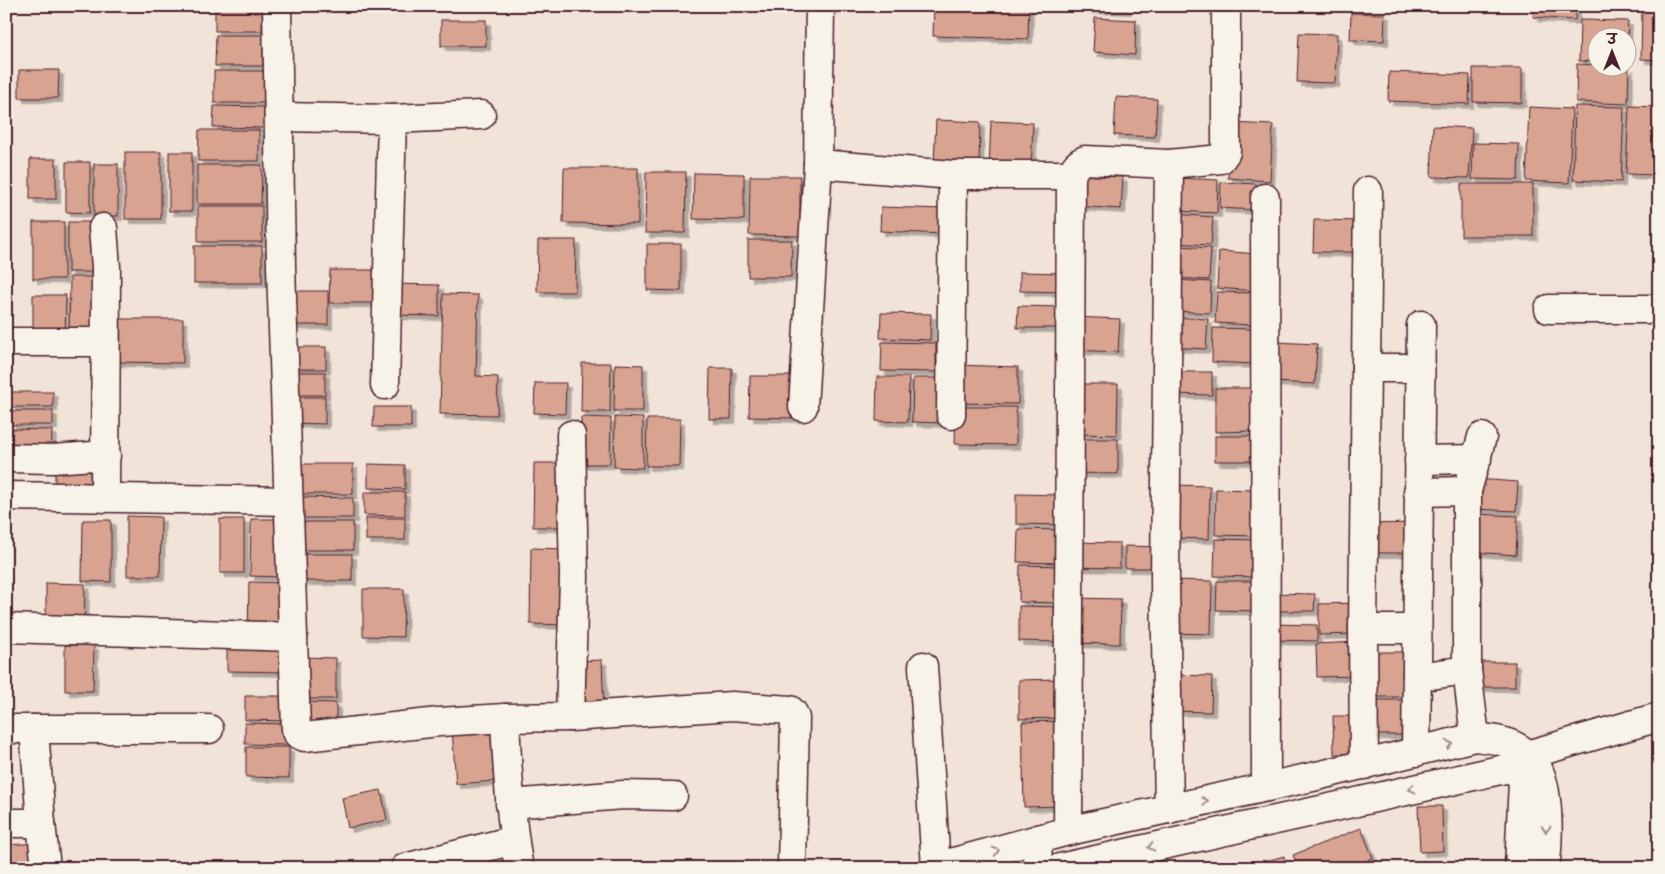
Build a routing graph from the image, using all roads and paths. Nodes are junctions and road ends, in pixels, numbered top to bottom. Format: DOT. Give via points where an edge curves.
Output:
graph roads {
  1 [pos="277,6"];
  2 [pos="820,6"];
  3 [pos="1226,6"];
  4 [pos="481,114"];
  5 [pos="279,117"];
  6 [pos="392,119"];
  7 [pos="818,164"];
  8 [pos="1170,164"];
  9 [pos="953,175"];
  10 [pos="1071,175"];
  11 [pos="1368,191"];
  12 [pos="1266,198"];
  13 [pos="103,228"];
  14 [pos="1549,309"];
  15 [pos="1659,309"];
  16 [pos="1421,325"];
  17 [pos="6,342"];
  18 [pos="105,342"];
  19 [pos="1366,368"];
  20 [pos="1420,368"];
  21 [pos="385,385"];
  22 [pos="803,407"];
  23 [pos="951,414"];
  24 [pos="571,435"];
  25 [pos="106,455"];
  26 [pos="6,458"];
  27 [pos="1419,460"];
  28 [pos="1467,491"];
  29 [pos="1418,492"];
  30 [pos="6,496"];
  31 [pos="105,498"];
  32 [pos="288,501"];
  33 [pos="6,628"];
  34 [pos="1363,630"];
  35 [pos="1416,630"];
  36 [pos="293,638"];
  37 [pos="923,666"];
  38 [pos="1467,670"];
  39 [pos="1417,677"];
  40 [pos="570,717"];
  41 [pos="1659,717"];
  42 [pos="505,718"];
  43 [pos="6,729"];
  44 [pos="34,729"];
  45 [pos="209,729"];
  46 [pos="1475,737"];
  47 [pos="1416,752"];
  48 [pos="1518,762"];
  49 [pos="1364,765"];
  50 [pos="1266,788"];
  51 [pos="673,796"];
  52 [pos="510,804"];
  53 [pos="1169,809"];
  54 [pos="6,823"];
  55 [pos="40,823"];
  56 [pos="1068,831"];
  57 [pos="1038,839"];
  58 [pos="514,840"];
  59 [pos="934,867"];
  60 [pos="46,868"];
  61 [pos="405,868"];
  62 [pos="518,868"];
  63 [pos="792,868"];
  64 [pos="1037,868"];
  65 [pos="1060,868"];
  66 [pos="1519,868"];
  67 [pos="1545,868"];
  1 -- 5 [label="street"];
  2 -- 7 [label="street"];
  3 -- 8 [label="street" via="1226,155 1221,159"];
  4 -- 6 [label="street"];
  5 -- 6 [label="street"];
  5 -- 32 [label="street"];
  6 -- 21 [label="street"];
  7 -- 9 [label="street"];
  7 -- 22 [label="street"];
  8 -- 10 [label="street" via="1085,160 1079,162"];
  8 -- 53 [label="street" via="1165,581"];
  9 -- 10 [label="street"];
  9 -- 23 [label="street"];
  10 -- 56 [label="street"];
  11 -- 19 [label="street"];
  12 -- 50 [label="street"];
  13 -- 18 [label="street"];
  14 -- 15 [label="street"];
  16 -- 20 [label="street"];
  17 -- 18 [label="street"];
  18 -- 25 [label="street"];
  19 -- 20 [label="street"];
  19 -- 34 [label="street"];
  20 -- 27 [label="street"];
  24 -- 40 [label="street" via="574,577"];
  25 -- 26 [label="street"];
  25 -- 31 [label="street"];
  27 -- 28 [label="street" via="1479,448"];
  27 -- 29 [label="street"];
  28 -- 29 [label="street"];
  28 -- 38 [label="street"];
  29 -- 35 [label="street"];
  30 -- 31 [label="street"];
  31 -- 32 [label="street"];
  32 -- 36 [label="street"];
  33 -- 36 [label="street"];
  34 -- 35 [label="street"];
  34 -- 49 [label="street"];
  35 -- 39 [label="street"];
  36 -- 42 [label="street" via="296,729 301,737"];
  37 -- 59 [label="street"];
  38 -- 39 [label="street"];
  38 -- 46 [label="street"];
  39 -- 47 [label="street"];
  40 -- 42 [label="street"];
  40 -- 63 [label="street" via="732,706 790,710 795,718"];
  41 -- 48 [label="street"];
  42 -- 52 [label="street"];
  43 -- 44 [label="street"];
  44 -- 45 [label="street"];
  44 -- 55 [label="street"];
  47 -- 46 [label="street, one-way"];
  46 -- 48 [label="street" via="1518,748"];
  47 -- 49 [label="street"];
  48 -- 65 [label="street, one-way"];
  48 -- 66 [label="street" via="1523,780"];
  48 -- 67 [label="street, one-way" via="1536,762 1541,774 1546,797"];
  49 -- 50 [label="street"];
  53 -- 50 [label="street, one-way"];
  51 -- 52 [label="street" via="623,795"];
  52 -- 58 [label="street"];
  53 -- 56 [label="street"];
  54 -- 55 [label="street"];
  55 -- 60 [label="street"];
  56 -- 57 [label="street"];
  59 -- 57 [label="street, one-way"];
  57 -- 64 [label="street"];
  58 -- 61 [label="street"];
  58 -- 62 [label="street"];
}
